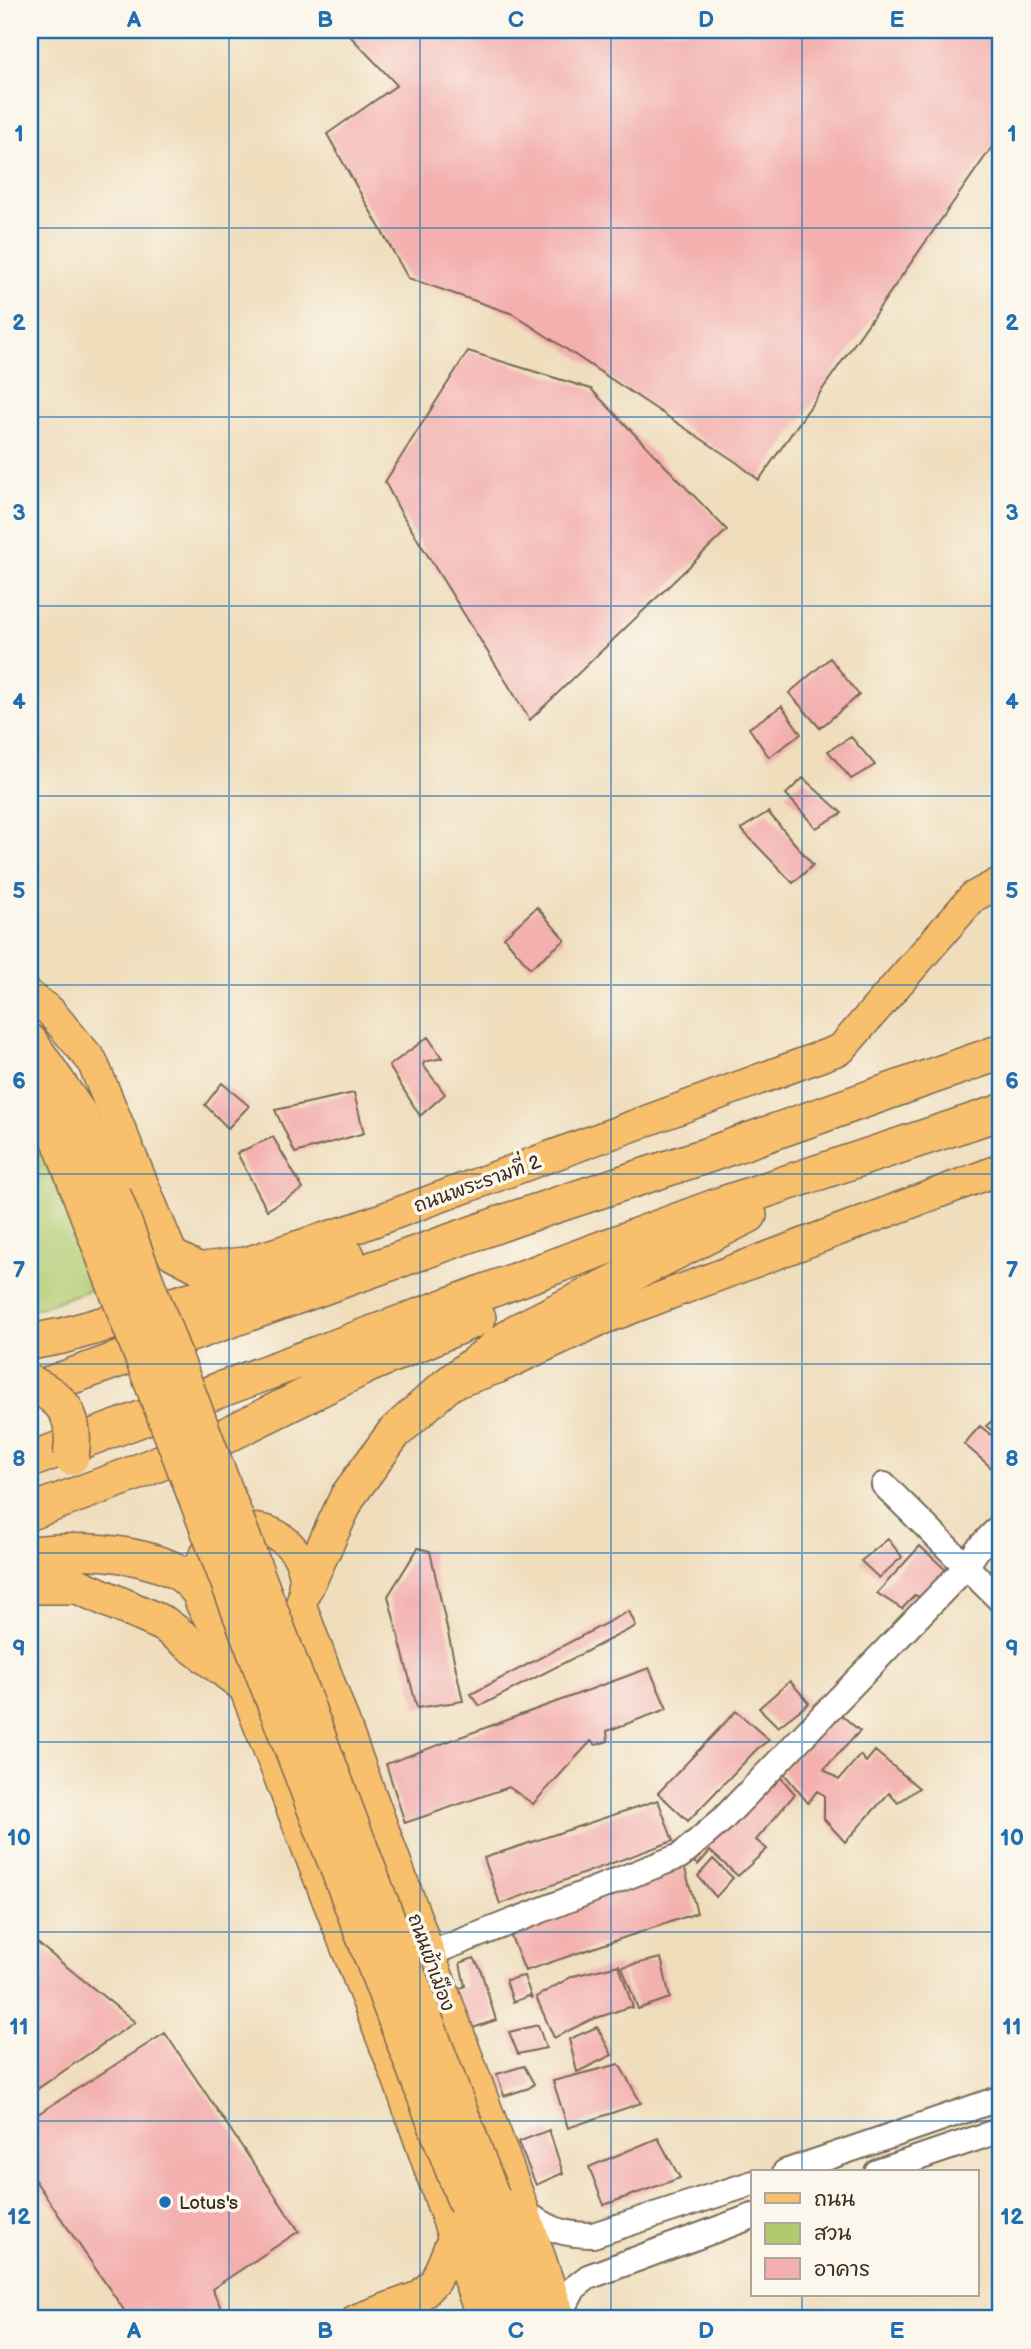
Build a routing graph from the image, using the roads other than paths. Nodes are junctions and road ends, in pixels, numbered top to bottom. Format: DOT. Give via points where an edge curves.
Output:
graph roads {
  1 [pos="1001,882"];
  2 [pos="30,996"];
  3 [pos="1001,1032"];
  4 [pos="30,1042"];
  5 [pos="1001,1052"];
  6 [pos="903,1086"];
  7 [pos="30,1096"];
  8 [pos="1001,1112"];
  9 [pos="705,1156"];
  10 [pos="861,1159"];
  11 [pos="1001,1168"];
  12 [pos="98,1198"];
  13 [pos="723,1204"];
  14 [pos="514,1219"];
  15 [pos="30,1342"];
  16 [pos="30,1383"];
  17 [pos="446,1386"];
  18 [pos="30,1391"];
  19 [pos="211,1442"];
  20 [pos="176,1457"];
  21 [pos="30,1460"];
  22 [pos="884,1485"];
  23 [pos="30,1501"];
  24 [pos="30,1512"];
  25 [pos="1001,1525"];
  26 [pos="244,1529"];
  27 [pos="211,1546"];
  28 [pos="30,1554"];
  29 [pos="966,1567"];
  30 [pos="30,1586"];
  31 [pos="197,1589"];
  32 [pos="303,1595"];
  33 [pos="1001,1601"];
  34 [pos="220,1629"];
  35 [pos="242,1683"];
  36 [pos="429,1954"];
  37 [pos="1001,2098"];
  38 [pos="1001,2130"];
  39 [pos="791,2170"];
  40 [pos="883,2170"];
  41 [pos="751,2184"];
  42 [pos="471,2213"];
  43 [pos="525,2213"];
  44 [pos="751,2217"];
  45 [pos="553,2318"];
  46 [pos="357,2319"];
  47 [pos="482,2319"];
  48 [pos="502,2319"];
  1 -- 2 [label="main road, ถนนพระรามที่ 2" via="973,897 841,1049 359,1227 247,1262 211,1267 199,1268 172,1254 92,1061 50,1011"];
  3 -- 6 [label="highway"];
  4 -- 12 [label="highway" via="79,1114"];
  5 -- 6 [label="highway"];
  6 -- 9 [label="highway"];
  7 -- 12 [label="highway" via="53,1122"];
  8 -- 10 [label="highway"];
  9 -- 13 [label="highway"];
  9 -- 14 [label="highway"];
  10 -- 13 [label="highway"];
  10 -- 17 [label="highway" via="516,1332"];
  11 -- 17 [label="main road" via="598,1321 498,1368"];
  12 -- 42 [label="highway, bridge"];
  13 -- 19 [label="highway" via="366,1366"];
  13 -- 21 [label="highway"];
  14 -- 15 [label="highway" via="393,1244"];
  14 -- 18 [label="highway"];
  16 -- 23 [label="highway, bridge" via="56,1396 66,1409 74,1439 62,1475 50,1491"];
  17 -- 32 [label="highway" via="394,1433 348,1496"];
  19 -- 20 [label="highway"];
  19 -- 26 [label="highway"];
  20 -- 24 [label="highway"];
  20 -- 27 [label="highway"];
  22 -- 29 [label="street"];
  25 -- 29 [label="street"];
  26 -- 27 [label="main road"];
  26 -- 32 [label="main road, ถนนเข้าเมือง" via="263,1530 295,1550 303,1567"];
  27 -- 31 [label="main road" via="201,1562"];
  28 -- 31 [label="highway" via="130,1555 178,1572"];
  29 -- 33 [label="street"];
  29 -- 36 [label="street" via="722,1820 680,1856"];
  30 -- 35 [label="highway" via="78,1586 164,1624"];
  31 -- 34 [label="main road" via="207,1616"];
  32 -- 34 [label="main road" via="293,1618 267,1636 243,1637"];
  32 -- 36 [label="main road, ถนนเข้าเมือง"];
  34 -- 35 [label="main road"];
  35 -- 42 [label="main road" via="389,2057"];
  36 -- 43 [label="main road, ถนนเข้าเมือง"];
  37 -- 39 [label="street"];
  38 -- 40 [label="street"];
  41 -- 43 [label="street" via="593,2235 555,2231"];
  42 -- 45 [label="highway"];
  42 -- 46 [label="main road" via="435,2281 420,2296"];
  42 -- 47 [label="main road"];
  42 -- 48 [label="highway"];
  43 -- 45 [label="main road, ถนนเข้าเมือง"];
  44 -- 45 [label="street" via="588,2277 574,2288"];
}
